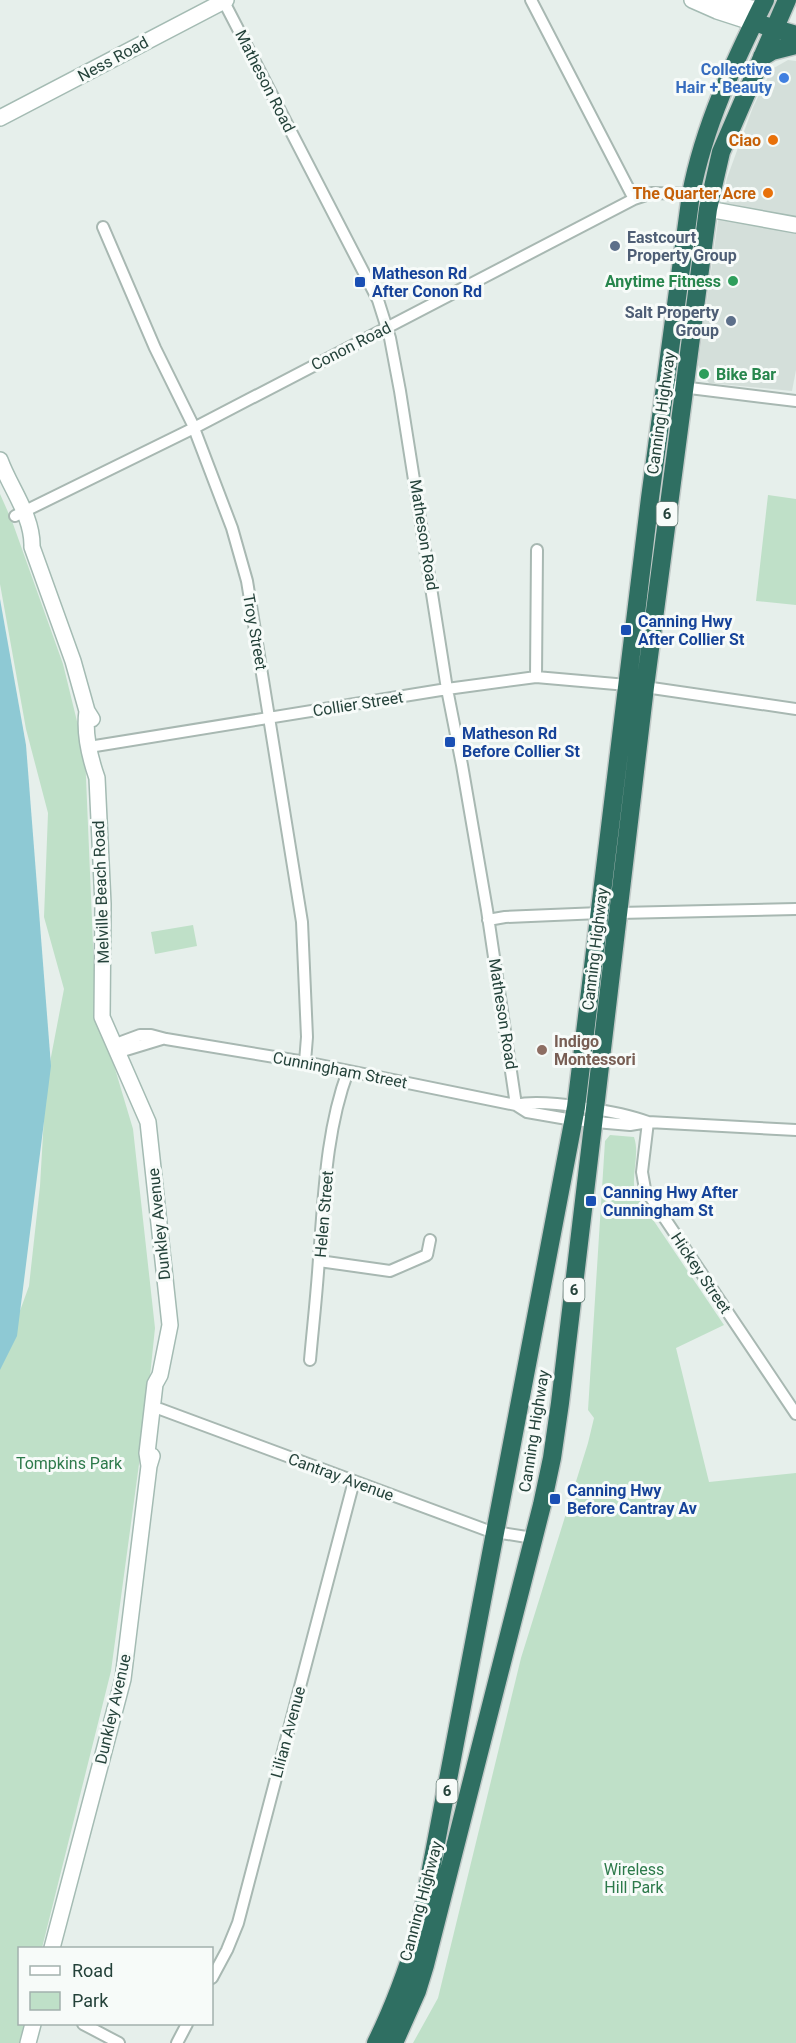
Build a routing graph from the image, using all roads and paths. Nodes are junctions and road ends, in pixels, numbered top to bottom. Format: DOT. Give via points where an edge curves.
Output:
graph roads {
  1 [pos="224,0"];
  2 [pos="531,0"];
  3 [pos="692,0"];
  4 [pos="717,0"];
  5 [pos="759,11"];
  6 [pos="784,15"];
  7 [pos="796,35"];
  8 [pos="796,45"];
  9 [pos="762,57"];
  10 [pos="0,118"];
  11 [pos="691,194"];
  12 [pos="634,199"];
  13 [pos="708,209"];
  14 [pos="796,225"];
  15 [pos="103,227"];
  16 [pos="387,327"];
  17 [pos="665,385"];
  18 [pos="684,387"];
  19 [pos="796,401"];
  20 [pos="194,428"];
  21 [pos="0,460"];
  22 [pos="20,514"];
  23 [pos="537,550"];
  24 [pos="536,677"];
  25 [pos="627,685"];
  26 [pos="645,687"];
  27 [pos="447,689"];
  28 [pos="796,710"];
  29 [pos="270,718"];
  30 [pos="94,746"];
  31 [pos="796,909"];
  32 [pos="600,913"];
  33 [pos="619,913"];
  34 [pos="488,920"];
  35 [pos="118,1047"];
  36 [pos="304,1062"];
  37 [pos="348,1071"];
  38 [pos="516,1105"];
  39 [pos="575,1114"];
  40 [pos="594,1116"];
  41 [pos="648,1122"];
  42 [pos="796,1131"];
  43 [pos="430,1240"];
  44 [pos="319,1261"];
  45 [pos="310,1360"];
  46 [pos="156,1409"];
  47 [pos="796,1414"];
  48 [pos="354,1481"];
  49 [pos="496,1532"];
  50 [pos="533,1538"];
  51 [pos="52,1947"];
  52 [pos="213,1976"];
  53 [pos="33,2025"];
  54 [pos="85,2025"];
  55 [pos="186,2025"];
  56 [pos="28,2043"];
  57 [pos="119,2043"];
  58 [pos="177,2043"];
  59 [pos="376,2043"];
  60 [pos="394,2043"];
  1 -- 10 [label="street, Ness Road"];
  1 -- 16 [label="street, Matheson Road" via="378,300"];
  2 -- 12 [label="street"];
  3 -- 5 [label="street" via="717,11"];
  4 -- 5 [label="street"];
  5 -- 6 [label="highway"];
  5 -- 11 [label="highway, Canning Highway / 6" via="709,126"];
  6 -- 7 [label="highway"];
  6 -- 9 [label="highway, Canning Highway / 6"];
  8 -- 9 [label="highway"];
  9 -- 13 [label="highway, Canning Highway / 6" via="721,152"];
  11 -- 12 [label="street, Conon Road" via="652,193"];
  11 -- 17 [label="highway, Canning Highway / 6"];
  12 -- 16 [label="street, Conon Road"];
  13 -- 14 [label="street"];
  13 -- 18 [label="highway, Canning Highway / 6"];
  15 -- 20 [label="street, Troy Street"];
  16 -- 20 [label="street, Conon Road"];
  16 -- 27 [label="street, Matheson Road"];
  17 -- 18 [label="street"];
  17 -- 25 [label="highway, Canning Highway / 6"];
  18 -- 19 [label="street"];
  18 -- 26 [label="highway, Canning Highway / 6"];
  20 -- 22 [label="street, Conon Road"];
  20 -- 29 [label="street, Troy Street" via="247,581"];
  21 -- 22 [label="street, Melville Beach Road"];
  22 -- 30 [label="street, Melville Beach Road" via="32,536 32,547 92,719"];
  23 -- 24 [label="street"];
  24 -- 25 [label="street, Collier Street"];
  24 -- 27 [label="street, Collier Street"];
  25 -- 32 [label="highway, Canning Highway / 6"];
  26 -- 28 [label="street"];
  26 -- 33 [label="highway, Canning Highway / 6"];
  27 -- 29 [label="street, Collier Street"];
  27 -- 34 [label="street, Matheson Road"];
  29 -- 30 [label="street, Collier Street"];
  29 -- 36 [label="street, Troy Street" via="302,922 308,1037"];
  30 -- 35 [label="street, Melville Beach Road" via="101,767 97,778 103,903 102,1017"];
  31 -- 33 [label="street"];
  32 -- 34 [label="street"];
  32 -- 39 [label="highway, Canning Highway / 6"];
  33 -- 40 [label="highway, Canning Highway / 6"];
  34 -- 38 [label="street, Matheson Road"];
  35 -- 36 [label="street, Cunningham Street" via="162,1038"];
  35 -- 46 [label="street, Dunkley Avenue" via="148,1122 170,1325"];
  36 -- 37 [label="street, Cunningham Street"];
  37 -- 38 [label="street, Cunningham Street"];
  37 -- 44 [label="street, Helen Street" via="331,1142"];
  38 -- 39 [label="street, Cunningham Street" via="527,1112"];
  39 -- 40 [label="street, Cunningham Street"];
  39 -- 49 [label="highway, Canning Highway / 6"];
  40 -- 41 [label="street, Cunningham Street" via="632,1116"];
  40 -- 50 [label="highway, Canning Highway / 6" via="559,1414"];
  41 -- 42 [label="street, Cunningham Street"];
  41 -- 47 [label="street, Hickey Street" via="642,1172 645,1188"];
  43 -- 44 [label="street" via="427,1255 390,1271"];
  44 -- 45 [label="street, Helen Street"];
  46 -- 48 [label="street, Cantray Avenue"];
  46 -- 51 [label="street, Dunkley Avenue" via="154,1451 123,1679"];
  48 -- 49 [label="street, Cantray Avenue"];
  48 -- 52 [label="street, Lilian Avenue" via="238,1923"];
  49 -- 50 [label="street, Cantray Avenue"];
  49 -- 59 [label="highway, Canning Highway / 6" via="419,1932 406,1975"];
  50 -- 60 [label="highway, Canning Highway / 6" via="425,1965"];
  53 -- 56 [label="street"];
  54 -- 57 [label="street"];
  55 -- 58 [label="street"];
}
